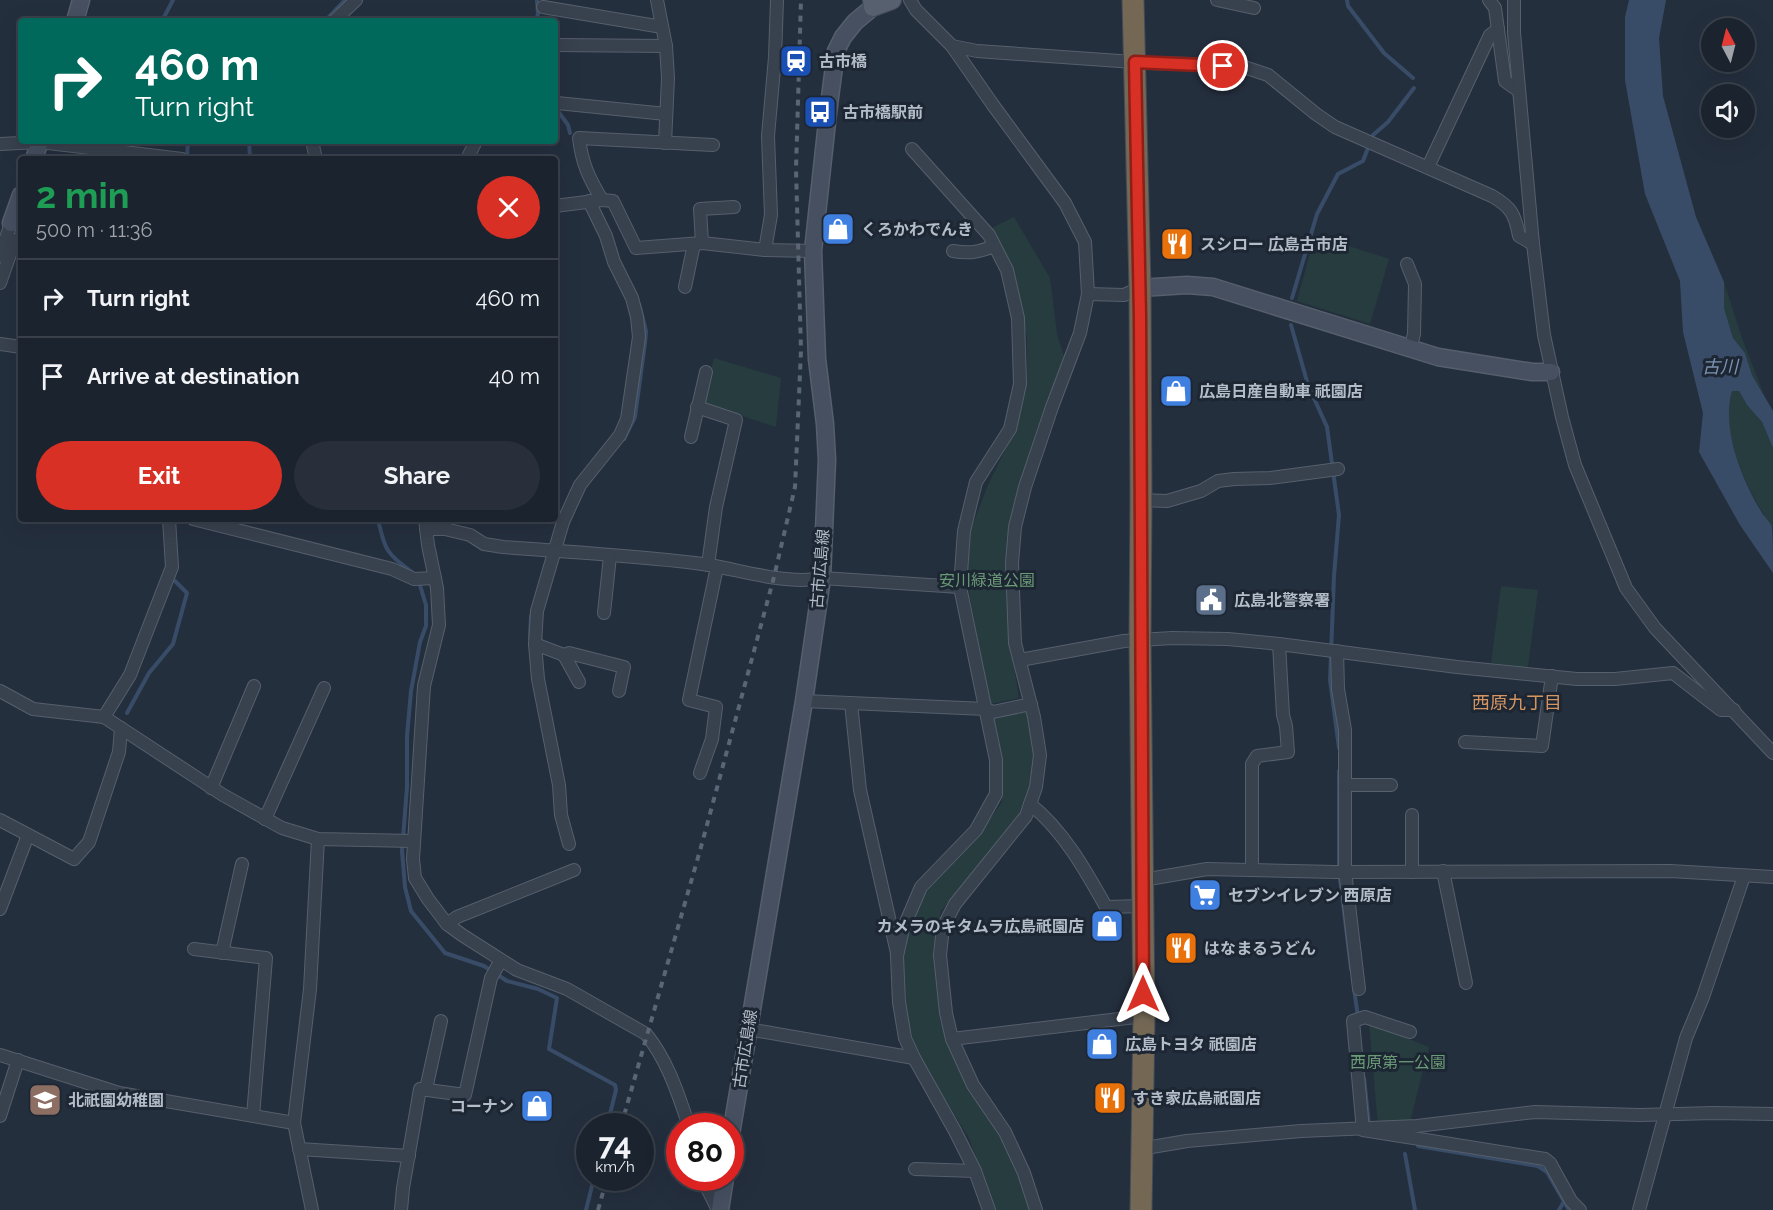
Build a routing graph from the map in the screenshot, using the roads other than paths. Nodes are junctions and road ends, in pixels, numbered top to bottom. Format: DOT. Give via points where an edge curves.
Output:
graph roads {
  1 [pos="81,0"];
  2 [pos="356,0"];
  3 [pos="657,0"];
  4 [pos="777,0"];
  5 [pos="892,0"];
  6 [pos="910,0"];
  7 [pos="1133,0"];
  8 [pos="1217,0"];
  9 [pos="1514,0"];
  10 [pos="1490,1"];
  11 [pos="873,3"];
  12 [pos="543,8"];
  13 [pos="1254,8"];
  14 [pos="76,18"];
  15 [pos="337,18"];
  16 [pos="662,27"];
  17 [pos="1498,29"];
  18 [pos="558,45"];
  19 [pos="666,46"];
  20 [pos="952,46"];
  21 [pos="1135,62"];
  22 [pos="1519,91"];
  23 [pos="558,103"];
  24 [pos="666,114"];
  25 [pos="665,142"];
  26 [pos="18,143"];
  27 [pos="0,144"];
  28 [pos="57,144"];
  29 [pos="713,145"];
  30 [pos="912,149"];
  31 [pos="157,156"];
  32 [pos="1428,167"];
  33 [pos="602,200"];
  34 [pos="589,201"];
  35 [pos="18,203"];
  36 [pos="558,206"];
  37 [pos="734,207"];
  38 [pos="11,223"];
  39 [pos="15,240"];
  40 [pos="698,243"];
  41 [pos="1533,244"];
  42 [pos="994,246"];
  43 [pos="0,247"];
  44 [pos="765,250"];
  45 [pos="953,250"];
  46 [pos="813,251"];
  47 [pos="0,256"];
  48 [pos="1407,264"];
  49 [pos="0,283"];
  50 [pos="685,287"];
  51 [pos="1140,288"];
  52 [pos="1088,294"];
  53 [pos="0,345"];
  54 [pos="18,348"];
  55 [pos="1410,349"];
  56 [pos="706,372"];
  57 [pos="1551,372"];
  58 [pos="697,407"];
  59 [pos="691,437"];
  60 [pos="1333,469"];
  61 [pos="1141,500"];
  62 [pos="169,522"];
  63 [pos="205,522"];
  64 [pos="426,524"];
  65 [pos="555,551"];
  66 [pos="610,556"];
  67 [pos="712,566"];
  68 [pos="435,578"];
  69 [pos="822,578"];
  70 [pos="960,587"];
  71 [pos="604,613"];
  72 [pos="1140,639"];
  73 [pos="535,644"];
  74 [pos="1279,644"];
  75 [pos="1332,651"];
  76 [pos="564,655"];
  77 [pos="1020,660"];
  78 [pos="1552,676"];
  79 [pos="579,682"];
  80 [pos="254,686"];
  81 [pos="324,688"];
  82 [pos="0,691"];
  83 [pos="619,691"];
  84 [pos="804,701"];
  85 [pos="851,703"];
  86 [pos="1030,704"];
  87 [pos="986,709"];
  88 [pos="1734,710"];
  89 [pos="104,717"];
  90 [pos="121,728"];
  91 [pos="1465,742"];
  92 [pos="1773,753"];
  93 [pos="700,773"];
  94 [pos="1347,785"];
  95 [pos="1391,785"];
  96 [pos="212,788"];
  97 [pos="1030,804"];
  98 [pos="1412,815"];
  99 [pos="265,819"];
  100 [pos="0,820"];
  101 [pos="28,835"];
  102 [pos="318,839"];
  103 [pos="414,841"];
  104 [pos="569,844"];
  105 [pos="242,864"];
  106 [pos="574,870"];
  107 [pos="1252,870"];
  108 [pos="1340,872"];
  109 [pos="1412,872"];
  110 [pos="1443,872"];
  111 [pos="1744,876"];
  112 [pos="1773,878"];
  113 [pos="1143,880"];
  114 [pos="1143,906"];
  115 [pos="0,909"];
  116 [pos="447,924"];
  117 [pos="194,949"];
  118 [pos="222,953"];
  119 [pos="897,956"];
  120 [pos="501,960"];
  121 [pos="1466,983"];
  122 [pos="1359,989"];
  123 [pos="1144,1016"];
  124 [pos="441,1021"];
  125 [pos="748,1029"];
  126 [pos="1410,1032"];
  127 [pos="952,1039"];
  128 [pos="0,1055"];
  129 [pos="914,1058"];
  130 [pos="18,1060"];
  131 [pos="426,1089"];
  132 [pos="684,1113"];
  133 [pos="734,1113"];
  134 [pos="1665,1114"];
  135 [pos="1773,1114"];
  136 [pos="0,1116"];
  137 [pos="253,1116"];
  138 [pos="294,1124"];
  139 [pos="1363,1130"];
  140 [pos="300,1149"];
  141 [pos="1140,1149"];
  142 [pos="409,1156"];
  143 [pos="915,1170"];
  144 [pos="975,1171"];
  145 [pos="709,1191"];
  146 [pos="722,1191"];
  147 [pos="312,1210"];
  148 [pos="401,1210"];
  149 [pos="719,1210"];
  150 [pos="989,1210"];
  151 [pos="1036,1210"];
  152 [pos="1141,1210"];
  153 [pos="1580,1210"];
  154 [pos="1639,1210"];
  1 -- 14 [label="main road"];
  2 -- 15 [label="street"];
  3 -- 16 [label="street"];
  4 -- 44 [label="street" via="768,136 771,215"];
  5 -- 11 [label="main road"];
  6 -- 20 [label="street"];
  7 -- 21 [label="highway"];
  8 -- 13 [label="street"];
  9 -- 22 [label="street"];
  10 -- 17 [label="street"];
  11 -- 46 [label="main road, 古市広島線" via="843,37 836,51"];
  12 -- 16 [label="street"];
  16 -- 19 [label="street"];
  17 -- 22 [label="street" via="1505,81"];
  17 -- 32 [label="street" via="1490,35"];
  18 -- 19 [label="street"];
  19 -- 24 [label="street"];
  20 -- 21 [label="street"];
  20 -- 52 [label="street" via="1065,203 1085,242"];
  21 -- 32 [label="street" via="1247,68 1268,75 1335,127"];
  21 -- 51 [label="highway"];
  22 -- 41 [label="street"];
  23 -- 24 [label="street"];
  24 -- 25 [label="street"];
  25 -- 29 [label="street"];
  25 -- 33 [label="street" via="579,138 584,167"];
  26 -- 27 [label="street"];
  28 -- 31 [label="street"];
  30 -- 42 [label="street"];
  32 -- 41 [label="street" via="1506,204 1515,218 1519,236"];
  33 -- 34 [label="street"];
  33 -- 40 [label="street" via="613,201 636,248"];
  34 -- 36 [label="street"];
  34 -- 65 [label="street" via="632,298 639,337 627,419 620,435 580,485"];
  35 -- 38 [label="main road"];
  37 -- 40 [label="street" via="700,209"];
  38 -- 43 [label="street"];
  38 -- 47 [label="street"];
  39 -- 49 [label="street"];
  40 -- 44 [label="street"];
  40 -- 50 [label="street"];
  41 -- 57 [label="street"];
  42 -- 45 [label="street" via="967,254"];
  42 -- 70 [label="street" via="1007,270 1018,318 1020,384 1010,429 976,482 964,531"];
  44 -- 46 [label="street"];
  46 -- 69 [label="main road, 古市広島線" via="817,359 827,460"];
  48 -- 55 [label="street" via="1415,284"];
  51 -- 52 [label="street" via="1124,295"];
  51 -- 55 [label="main road" via="1213,287"];
  51 -- 61 [label="highway"];
  52 -- 77 [label="street" via="1080,333 1036,453 1015,526 1012,563"];
  53 -- 54 [label="street"];
  55 -- 57 [label="main road" via="1438,357"];
  56 -- 58 [label="street"];
  57 -- 88 [label="street" via="1575,465 1626,588 1655,628"];
  58 -- 59 [label="street"];
  58 -- 67 [label="street" via="736,420 716,507"];
  60 -- 61 [label="street" via="1218,481 1201,491 1167,501"];
  61 -- 72 [label="highway"];
  62 -- 89 [label="street" via="172,567 130,675"];
  63 -- 68 [label="street" via="392,569 414,579"];
  64 -- 65 [label="street" via="503,547"];
  64 -- 68 [label="street"];
  65 -- 66 [label="street"];
  65 -- 73 [label="street" via="537,611"];
  66 -- 67 [label="street"];
  66 -- 71 [label="street"];
  67 -- 69 [label="street" via="798,579"];
  67 -- 93 [label="street" via="688,700 716,707"];
  68 -- 103 [label="street" via="439,625 424,686"];
  69 -- 70 [label="street"];
  69 -- 84 [label="main road, 古市広島線"];
  70 -- 87 [label="street"];
  72 -- 74 [label="street" via="1228,639"];
  72 -- 77 [label="street"];
  72 -- 113 [label="highway"];
  73 -- 76 [label="street"];
  73 -- 104 [label="street" via="561,815"];
  74 -- 75 [label="street"];
  74 -- 107 [label="street" via="1288,752 1257,756 1252,764"];
  75 -- 78 [label="street"];
  75 -- 94 [label="street" via="1345,730"];
  76 -- 79 [label="street"];
  76 -- 83 [label="street" via="624,667"];
  77 -- 86 [label="street"];
  78 -- 88 [label="street" via="1615,679 1672,673 1721,710"];
  78 -- 91 [label="street" via="1542,746"];
  80 -- 96 [label="street"];
  81 -- 99 [label="street"];
  82 -- 89 [label="street" via="33,709"];
  84 -- 85 [label="street"];
  84 -- 125 [label="main road, 古市広島線"];
  85 -- 87 [label="street"];
  85 -- 119 [label="street" via="860,790"];
  86 -- 87 [label="street" via="993,712"];
  86 -- 97 [label="street" via="1040,755"];
  87 -- 119 [label="street" via="996,760 996,794 976,830 921,887 903,929"];
  88 -- 92 [label="street"];
  89 -- 90 [label="street"];
  90 -- 96 [label="street"];
  90 -- 101 [label="street" via="119,752 89,842 74,859"];
  94 -- 95 [label="street"];
  94 -- 108 [label="street"];
  96 -- 99 [label="street"];
  97 -- 114 [label="street" via="1052,824 1106,907"];
  97 -- 127 [label="street" via="1026,816 955,904 943,927 940,955"];
  98 -- 109 [label="street"];
  99 -- 102 [label="street"];
  100 -- 101 [label="street"];
  101 -- 115 [label="street"];
  102 -- 103 [label="street"];
  102 -- 138 [label="street" via="310,989"];
  103 -- 116 [label="street" via="415,878"];
  105 -- 118 [label="street"];
  106 -- 116 [label="street"];
  107 -- 108 [label="street"];
  107 -- 113 [label="street" via="1207,869"];
  108 -- 109 [label="street"];
  108 -- 122 [label="street"];
  109 -- 110 [label="street"];
  110 -- 111 [label="street" via="1670,871"];
  110 -- 121 [label="street"];
  111 -- 112 [label="street"];
  111 -- 134 [label="street" via="1686,1038"];
  113 -- 114 [label="highway"];
  114 -- 123 [label="highway"];
  116 -- 120 [label="street"];
  117 -- 118 [label="street"];
  118 -- 137 [label="street" via="266,958"];
  119 -- 129 [label="street" via="905,1038"];
  120 -- 131 [label="street" via="491,978 465,1095"];
  120 -- 132 [label="street" via="567,989 646,1034 668,1069"];
  123 -- 127 [label="street"];
  123 -- 141 [label="highway"];
  124 -- 131 [label="street"];
  125 -- 129 [label="street"];
  125 -- 133 [label="main road, 古市広島線"];
  126 -- 139 [label="street" via="1359,1019"];
  127 -- 151 [label="street" via="973,1085 1005,1132"];
  128 -- 130 [label="street"];
  129 -- 144 [label="street"];
  130 -- 136 [label="street"];
  130 -- 137 [label="street" via="119,1093"];
  131 -- 142 [label="street" via="420,1089"];
  134 -- 135 [label="street"];
  134 -- 139 [label="street" via="1535,1112"];
  134 -- 154 [label="street"];
  137 -- 138 [label="street"];
  138 -- 140 [label="street"];
  139 -- 141 [label="street" via="1301,1131"];
  139 -- 153 [label="street" via="1545,1160"];
  140 -- 142 [label="street"];
  140 -- 147 [label="street"];
  141 -- 152 [label="highway"];
  142 -- 148 [label="street"];
  143 -- 144 [label="street"];
  144 -- 150 [label="street"];
  145 -- 149 [label="street"];
  146 -- 149 [label="main road"];
}
